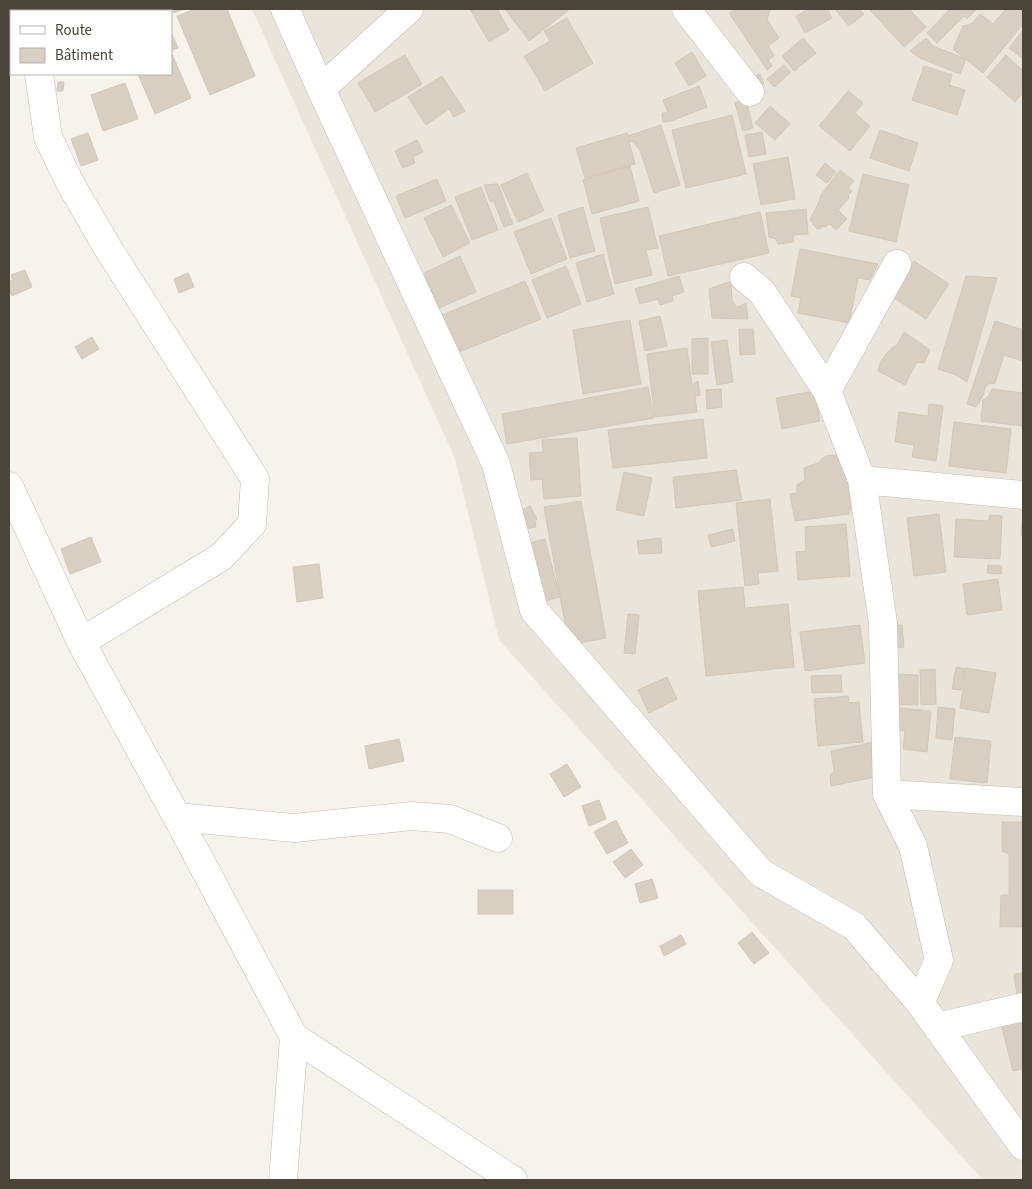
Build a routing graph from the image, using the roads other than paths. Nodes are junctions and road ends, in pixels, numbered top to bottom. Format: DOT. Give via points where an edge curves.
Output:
graph roads {
  1 [pos="285,9"];
  2 [pos="409,9"];
  3 [pos="686,9"];
  4 [pos="39,75"];
  5 [pos="321,89"];
  6 [pos="750,92"];
  7 [pos="898,264"];
  8 [pos="744,277"];
  9 [pos="826,391"];
  10 [pos="862,480"];
  11 [pos="9,486"];
  12 [pos="1023,495"];
  13 [pos="81,642"];
  14 [pos="887,794"];
  15 [pos="1023,802"];
  16 [pos="177,817"];
  17 [pos="498,838"];
  18 [pos="920,1003"];
  19 [pos="1023,1007"];
  20 [pos="938,1028"];
  21 [pos="294,1037"];
  22 [pos="1023,1146"];
  23 [pos="283,1180"];
  24 [pos="513,1180"];
  1 -- 5 [label="street"];
  2 -- 5 [label="street"];
  3 -- 6 [label="street"];
  4 -- 13 [label="street" via="48,137 70,183 255,479 252,524 221,557"];
  5 -- 18 [label="street" via="496,464 534,610 761,873 854,926"];
  7 -- 9 [label="street"];
  8 -- 9 [label="street" via="762,292"];
  9 -- 10 [label="street"];
  10 -- 12 [label="street"];
  10 -- 14 [label="street" via="883,624"];
  11 -- 13 [label="street"];
  13 -- 16 [label="street"];
  14 -- 15 [label="street"];
  14 -- 18 [label="street" via="913,846 939,960"];
  16 -- 17 [label="street" via="294,828 412,816 450,819"];
  16 -- 21 [label="street"];
  18 -- 20 [label="street"];
  19 -- 20 [label="street"];
  20 -- 22 [label="street"];
  21 -- 23 [label="street"];
  21 -- 24 [label="street"];
}
